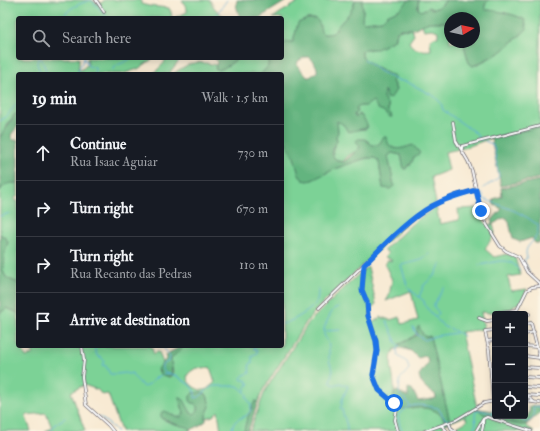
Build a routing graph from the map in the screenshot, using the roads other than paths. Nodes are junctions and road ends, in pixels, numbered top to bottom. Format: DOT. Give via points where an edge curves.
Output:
graph roads {
  1 [pos="96,0"];
  2 [pos="104,12"];
  3 [pos="453,122"];
  4 [pos="540,126"];
  5 [pos="462,149"];
  6 [pos="476,190"];
  7 [pos="364,265"];
  8 [pos="540,285"];
  9 [pos="319,308"];
  10 [pos="517,310"];
  11 [pos="508,311"];
  12 [pos="479,318"];
  13 [pos="492,320"];
  14 [pos="528,324"];
  15 [pos="492,331"];
  16 [pos="534,332"];
  17 [pos="528,333"];
  18 [pos="492,340"];
  19 [pos="488,341"];
  20 [pos="528,346"];
  21 [pos="538,347"];
  22 [pos="82,348"];
  23 [pos="528,356"];
  24 [pos="540,358"];
  25 [pos="528,366"];
  26 [pos="540,368"];
  27 [pos="528,377"];
  28 [pos="540,378"];
  29 [pos="492,383"];
  30 [pos="528,387"];
  31 [pos="540,388"];
  32 [pos="528,394"];
  33 [pos="540,396"];
  34 [pos="528,397"];
  35 [pos="492,401"];
  36 [pos="528,401"];
  37 [pos="534,402"];
  38 [pos="540,403"];
  39 [pos="482,419"];
  40 [pos="449,423"];
  41 [pos="442,426"];
  42 [pos="112,431"];
  43 [pos="398,431"];
  44 [pos="425,431"];
  45 [pos="447,431"];
  46 [pos="455,431"];
  47 [pos="476,431"];
  48 [pos="482,431"];
  49 [pos="531,431"];
  1 -- 2 [label="street"];
  3 -- 5 [label="street" via="456,140"];
  4 -- 5 [label="street" via="462,146"];
  5 -- 6 [label="street" via="472,171"];
  6 -- 7 [label="street" via="456,195 417,216"];
  6 -- 8 [label="street" via="481,211 496,240 506,251 519,257 527,272"];
  7 -- 9 [label="street"];
  7 -- 43 [label="street" via="362,290 377,351 373,375 379,390 397,409 395,420"];
  8 -- 10 [label="street" via="528,289"];
  10 -- 11 [label="street"];
  12 -- 13 [label="street"];
  14 -- 16 [label="street" via="531,323"];
  15 -- 19 [label="street" via="485,332"];
  16 -- 17 [label="street"];
  16 -- 21 [label="street"];
  18 -- 19 [label="street"];
  19 -- 29 [label="street"];
  20 -- 21 [label="street"];
  21 -- 24 [label="street"];
  22 -- 42 [label="street" via="82,377 86,405"];
  23 -- 24 [label="street"];
  25 -- 26 [label="street"];
  27 -- 28 [label="street"];
  30 -- 31 [label="street"];
  32 -- 33 [label="street"];
  34 -- 37 [label="street"];
  35 -- 40 [label="street" via="484,403"];
  36 -- 37 [label="street"];
  37 -- 38 [label="street"];
  39 -- 47 [label="street"];
  39 -- 48 [label="street"];
  39 -- 49 [label="street" via="488,417"];
  40 -- 41 [label="street"];
  40 -- 46 [label="street"];
  41 -- 44 [label="street"];
  41 -- 45 [label="street"];
}
